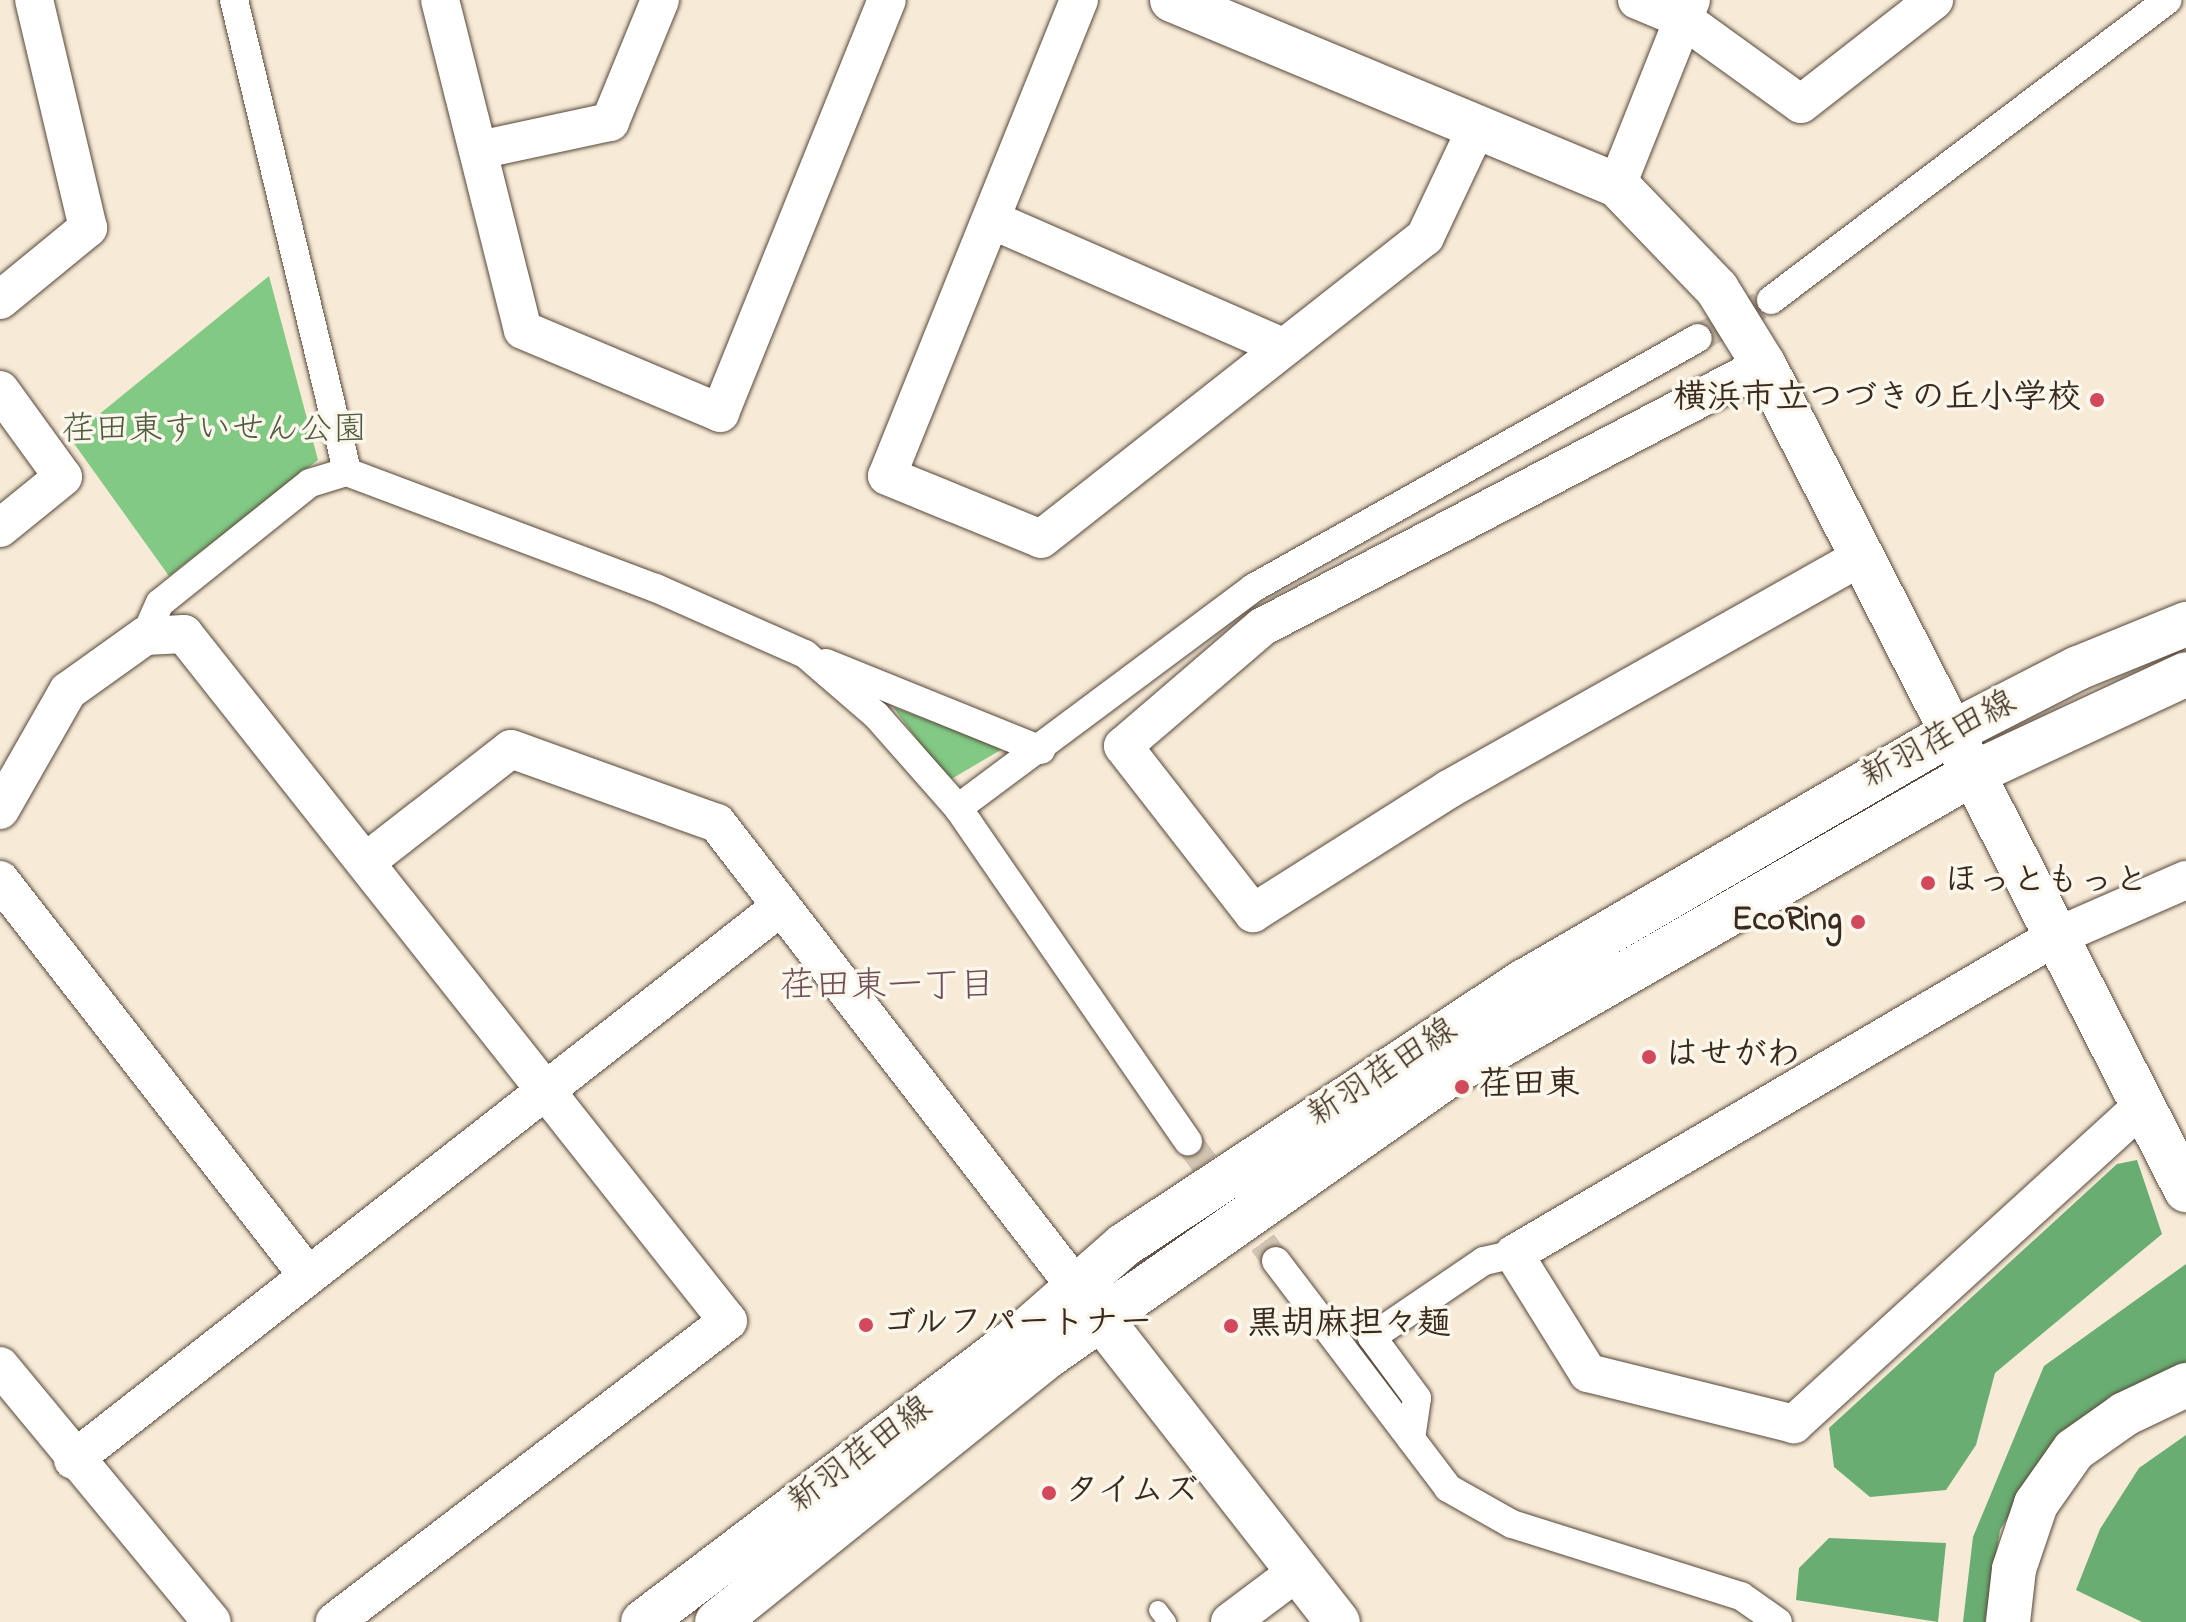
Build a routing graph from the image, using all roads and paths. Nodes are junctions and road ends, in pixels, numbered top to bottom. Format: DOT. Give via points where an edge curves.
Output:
graph roads {
  1 [pos="34,0"];
  2 [pos="234,0"];
  3 [pos="440,0"];
  4 [pos="660,0"];
  5 [pos="887,0"];
  6 [pos="1079,0"];
  7 [pos="1172,0"];
  8 [pos="1637,0"];
  9 [pos="1934,0"];
  10 [pos="2167,0"];
  11 [pos="1687,10"];
  12 [pos="1478,125"];
  13 [pos="479,150"];
  14 [pos="1617,185"];
  15 [pos="992,220"];
  16 [pos="0,300"];
  17 [pos="1771,300"];
  18 [pos="1698,338"];
  19 [pos="1283,347"];
  20 [pos="1764,365"];
  21 [pos="0,390"];
  22 [pos="347,472"];
  23 [pos="0,528"];
  24 [pos="1857,559"];
  25 [pos="2186,624"];
  26 [pos="145,636"];
  27 [pos="805,654"];
  28 [pos="2186,674"];
  29 [pos="1949,734"];
  30 [pos="1041,750"];
  31 [pos="1972,774"];
  32 [pos="958,808"];
  33 [pos="0,810"];
  34 [pos="367,861"];
  35 [pos="0,880"];
  36 [pos="2186,880"];
  37 [pos="779,908"];
  38 [pos="2053,938"];
  39 [pos="546,1088"];
  40 [pos="2140,1108"];
  41 [pos="1188,1141"];
  42 [pos="2186,1190"];
  43 [pos="1514,1254"];
  44 [pos="1276,1261"];
  45 [pos="307,1274"];
  46 [pos="1089,1303"];
  47 [pos="0,1366"];
  48 [pos="2186,1385"];
  49 [pos="1411,1439"];
  50 [pos="73,1460"];
  51 [pos="1298,1571"];
  52 [pos="212,1622"];
  53 [pos="335,1622"];
  54 [pos="643,1622"];
  55 [pos="717,1622"];
  56 [pos="1230,1622"];
  57 [pos="1338,1622"];
  58 [pos="1778,1622"];
  59 [pos="2008,1622"];
  1 -- 16 [label="street" via="88,228"];
  2 -- 22 [label="street"];
  3 -- 13 [label="street"];
  4 -- 13 [label="street" via="610,122"];
  5 -- 13 [label="street" via="720,413 523,330"];
  6 -- 15 [label="street"];
  7 -- 12 [label="street"];
  8 -- 11 [label="street"];
  9 -- 11 [label="street" via="1801,104"];
  10 -- 17 [label="street"];
  11 -- 14 [label="street"];
  12 -- 14 [label="street"];
  12 -- 19 [label="street" via="1425,237"];
  14 -- 20 [label="street" via="1717,289"];
  15 -- 19 [label="street"];
  15 -- 19 [label="street" via="887,476 1041,539"];
  18 -- 30 [label="street" via="1253,588"];
  20 -- 24 [label="street"];
  20 -- 24 [label="street" via="1262,627 1123,746 1253,913 1449,789"];
  21 -- 23 [label="street" via="63,477"];
  22 -- 26 [label="street" via="310,483 160,603"];
  22 -- 27 [label="street" via="656,588"];
  24 -- 29 [label="street"];
  25 -- 29 [label="street, 新羽荏田線" via="2078,668"];
  26 -- 33 [label="street" via="68,691"];
  26 -- 34 [label="street" via="184,634"];
  27 -- 30 [label="street"];
  27 -- 32 [label="street" via="876,715"];
  28 -- 31 [label="street, 新羽荏田線"];
  29 -- 31 [label="street"];
  29 -- 46 [label="street, 新羽荏田線" via="1525,981 1124,1245"];
  30 -- 32 [label="street"];
  31 -- 38 [label="street"];
  31 -- 46 [label="street, 新羽荏田線" via="1451,1074"];
  32 -- 41 [label="street"];
  34 -- 37 [label="street" via="511,749 717,823"];
  34 -- 39 [label="street"];
  35 -- 45 [label="street"];
  36 -- 38 [label="street"];
  37 -- 39 [label="street"];
  37 -- 46 [label="street"];
  38 -- 40 [label="street"];
  38 -- 43 [label="street"];
  39 -- 45 [label="street"];
  39 -- 53 [label="street" via="728,1321"];
  40 -- 42 [label="street"];
  40 -- 43 [label="street" via="1794,1424 1588,1373"];
  43 -- 49 [label="street" via="1484,1261 1372,1337 1417,1398"];
  44 -- 49 [label="street"];
  45 -- 50 [label="street"];
  46 -- 51 [label="street"];
  46 -- 54 [label="street, 新羽荏田線"];
  46 -- 55 [label="street, 新羽荏田線"];
  47 -- 50 [label="street"];
  48 -- 59 [label="street" via="2125,1414 2074,1450 2036,1504 2014,1569"];
  49 -- 58 [label="street" via="1448,1488 1512,1524 1741,1596"];
  50 -- 52 [label="street"];
  51 -- 56 [label="street"];
  51 -- 57 [label="street"];
}
